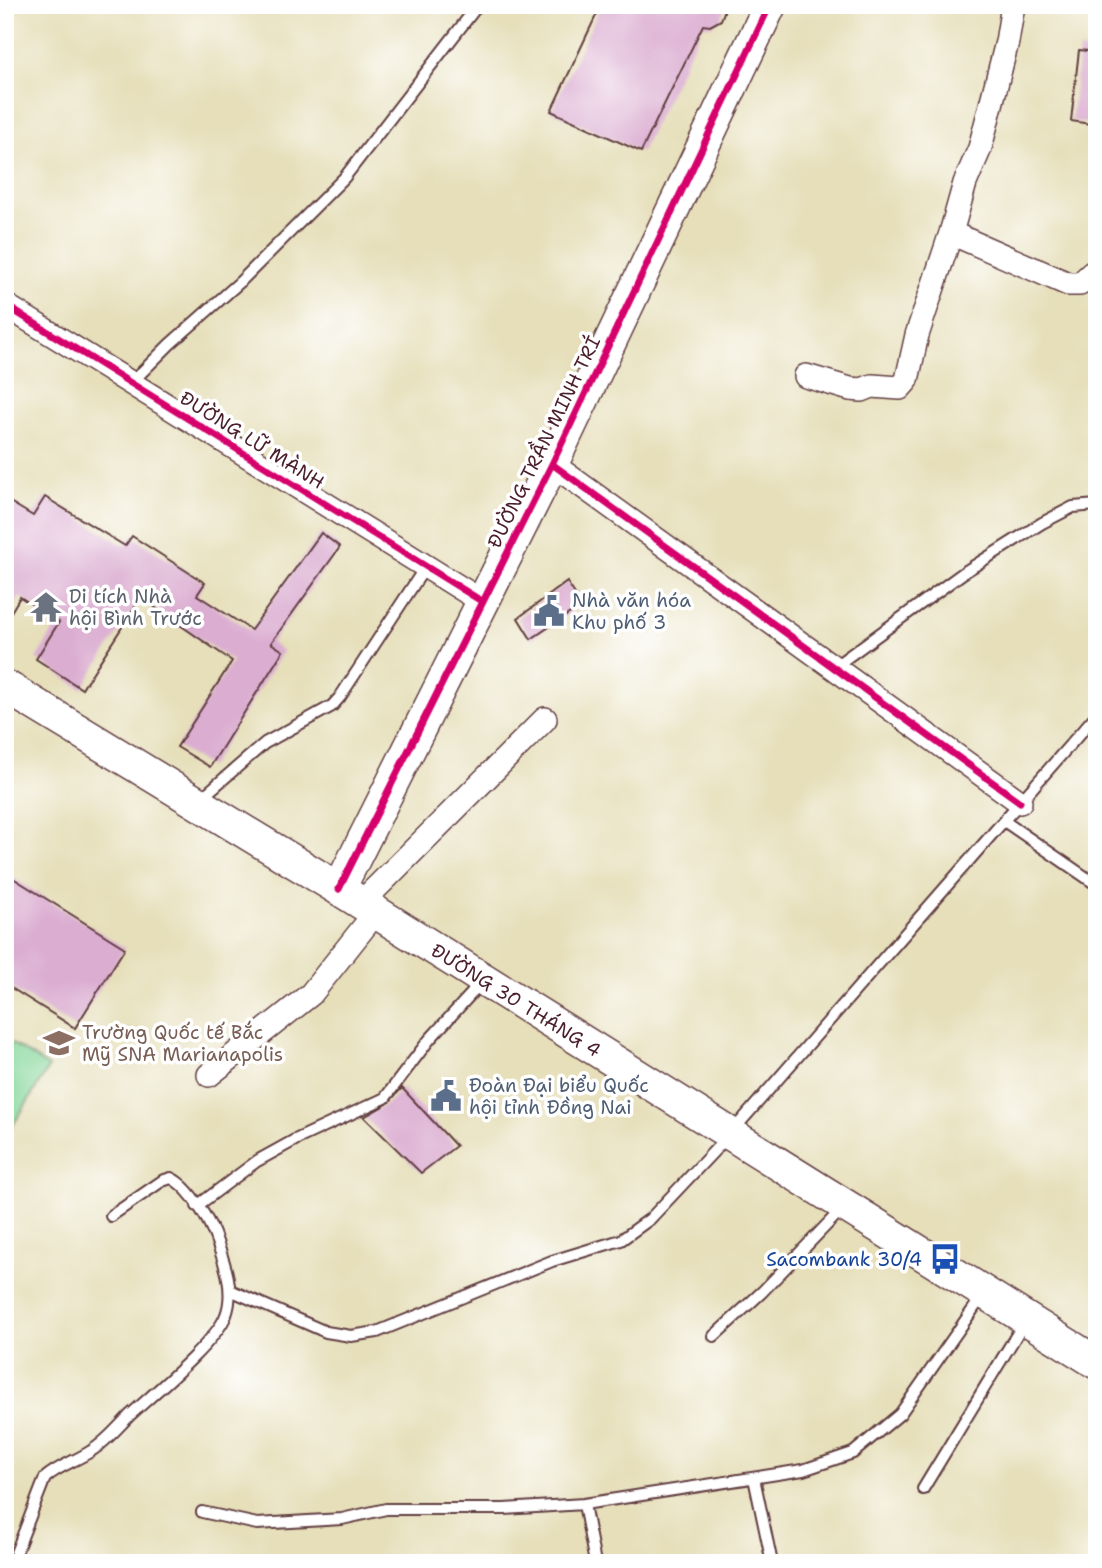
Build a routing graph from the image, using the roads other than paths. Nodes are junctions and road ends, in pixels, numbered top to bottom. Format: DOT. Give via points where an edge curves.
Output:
graph roads {
  1 [pos="478,5"];
  2 [pos="770,5"];
  3 [pos="1013,5"];
  4 [pos="951,233"];
  5 [pos="1097,273"];
  6 [pos="5,305"];
  7 [pos="806,376"];
  8 [pos="131,383"];
  9 [pos="552,464"];
  10 [pos="1097,505"];
  11 [pos="426,566"];
  12 [pos="483,601"];
  13 [pos="834,667"];
  14 [pos="5,686"];
  15 [pos="1097,715"];
  16 [pos="545,719"];
  17 [pos="196,802"];
  18 [pos="1020,802"];
  19 [pos="1004,821"];
  20 [pos="1097,885"];
  21 [pos="359,901"];
  22 [pos="484,979"];
  23 [pos="209,1075"];
  24 [pos="730,1134"];
  25 [pos="197,1206"];
  26 [pos="845,1206"];
  27 [pos="111,1216"];
  28 [pos="230,1290"];
  29 [pos="984,1293"];
  30 [pos="1026,1319"];
  31 [pos="714,1336"];
  32 [pos="1097,1363"];
  33 [pos="754,1478"];
  34 [pos="923,1489"];
  35 [pos="584,1504"];
  36 [pos="202,1512"];
  37 [pos="12,1563"];
  38 [pos="595,1563"];
  39 [pos="772,1563"];
  1 -- 8 [label="lane" via="344,178"];
  2 -- 9 [label="main road, ĐƯỜNG TRẦN MINH TRÍ"];
  3 -- 4 [label="street" via="980,148"];
  4 -- 5 [label="street" via="1068,284 1080,284"];
  4 -- 7 [label="street" via="907,380 900,388 850,389"];
  6 -- 8 [label="street, ĐƯỜNG LỮ MÀNH"];
  8 -- 11 [label="street, ĐƯỜNG LỮ MÀNH"];
  9 -- 12 [label="main road, ĐƯỜNG TRẦN MINH TRÍ"];
  9 -- 13 [label="street"];
  10 -- 13 [label="lane" via="1073,507 1042,523 963,573"];
  11 -- 12 [label="street, ĐƯỜNG LỮ MÀNH"];
  11 -- 17 [label="lane" via="332,706 265,743"];
  12 -- 21 [label="main road, ĐƯỜNG TRẦN MINH TRÍ"];
  13 -- 18 [label="street"];
  14 -- 17 [label="main road, ĐƯỜNG 30 THÁNG 4"];
  15 -- 18 [label="lane"];
  16 -- 21 [label="street"];
  17 -- 21 [label="main road, ĐƯỜNG 30 THÁNG 4"];
  18 -- 19 [label="lane"];
  19 -- 20 [label="lane"];
  19 -- 24 [label="lane"];
  21 -- 22 [label="main road, ĐƯỜNG 30 THÁNG 4"];
  21 -- 23 [label="street" via="311,994"];
  22 -- 24 [label="main road, ĐƯỜNG 30 THÁNG 4"];
  22 -- 25 [label="lane" via="385,1098 257,1161"];
  24 -- 26 [label="main road, ĐƯỜNG 30 THÁNG 4"];
  24 -- 28 [label="lane" via="650,1219 621,1240 552,1261 377,1332 351,1336 326,1332"];
  25 -- 27 [label="lane" via="172,1178"];
  25 -- 28 [label="lane" via="211,1224"];
  26 -- 29 [label="main road, ĐƯỜNG 30 THÁNG 4"];
  26 -- 31 [label="lane"];
  28 -- 37 [label="lane" via="227,1314 202,1347 93,1450 45,1478"];
  29 -- 30 [label="main road, ĐƯỜNG 30 THÁNG 4"];
  29 -- 33 [label="lane" via="900,1414 853,1453 803,1470"];
  30 -- 32 [label="main road, ĐƯỜNG 30 THÁNG 4"];
  30 -- 34 [label="lane"];
  33 -- 35 [label="lane"];
  33 -- 39 [label="lane"];
  35 -- 36 [label="lane" via="386,1509 342,1519 257,1524"];
  35 -- 38 [label="lane"];
}
